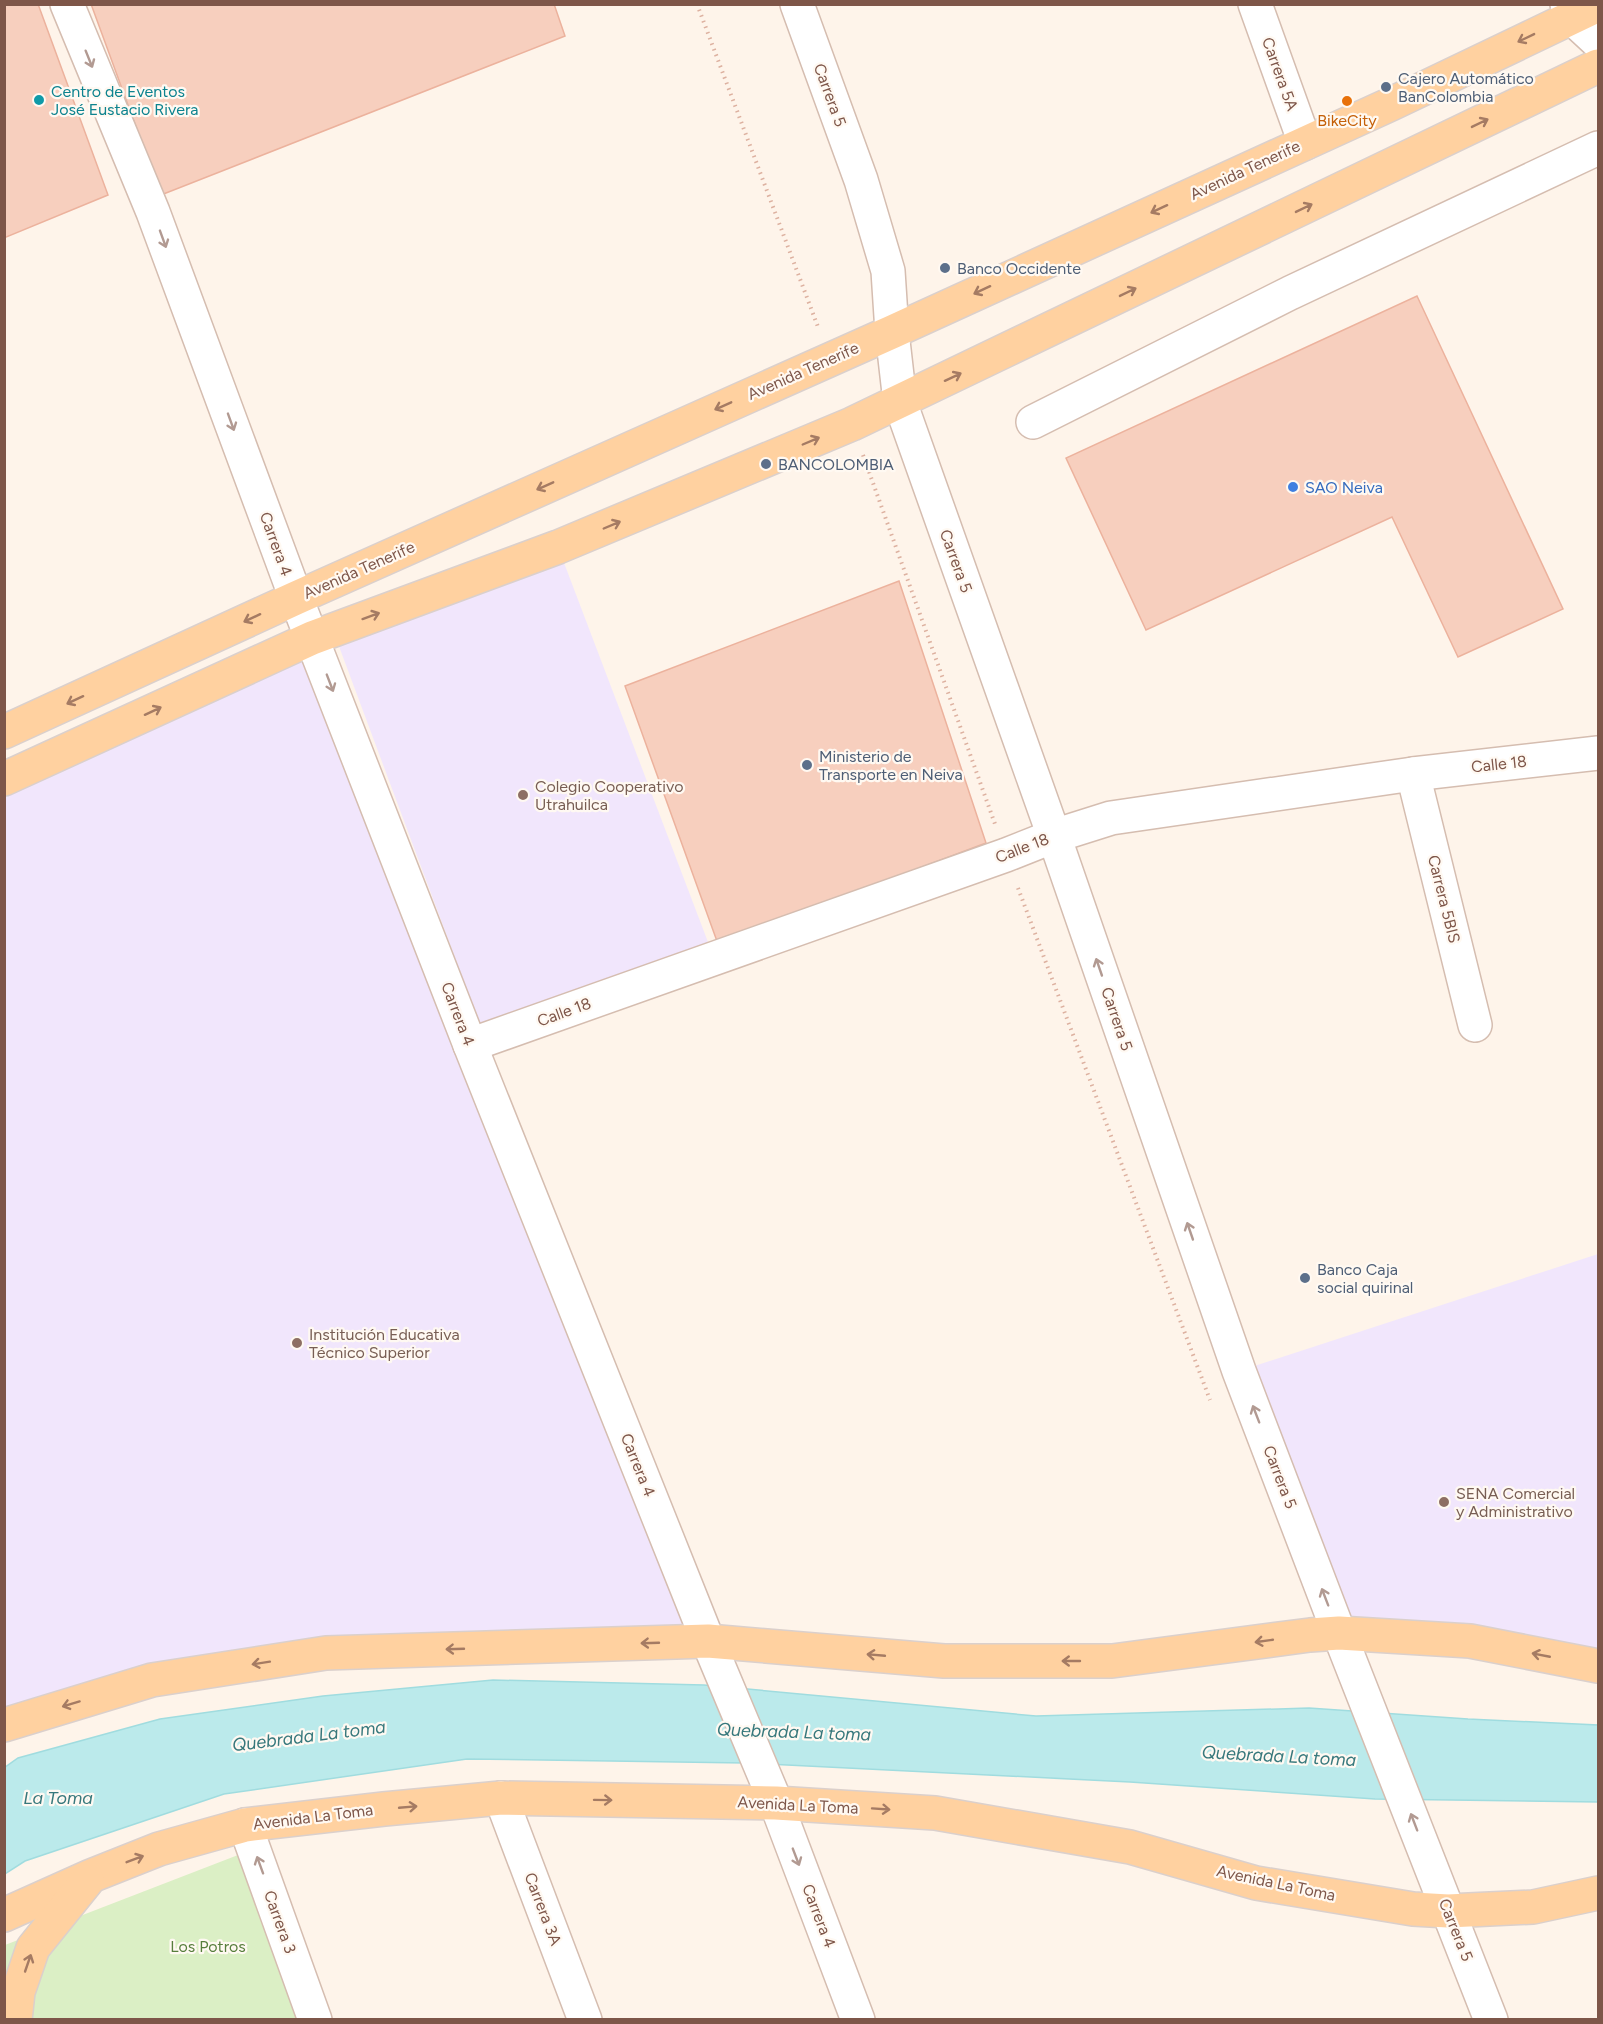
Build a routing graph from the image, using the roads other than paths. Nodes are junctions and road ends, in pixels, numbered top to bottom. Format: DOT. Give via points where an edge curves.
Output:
graph roads {
  1 [pos="67,4"];
  2 [pos="797,4"];
  3 [pos="1256,4"];
  4 [pos="1579,9"];
  5 [pos="1599,42"];
  6 [pos="1599,66"];
  7 [pos="1305,142"];
  8 [pos="1599,148"];
  9 [pos="892,332"];
  10 [pos="900,402"];
  11 [pos="1033,422"];
  12 [pos="296,598"];
  13 [pos="312,638"];
  14 [pos="4,732"];
  15 [pos="1599,753"];
  16 [pos="1413,774"];
  17 [pos="4,778"];
  18 [pos="1054,836"];
  19 [pos="1475,1025"];
  20 [pos="470,1045"];
  21 [pos="1339,1633"];
  22 [pos="708,1641"];
  23 [pos="1599,1666"];
  24 [pos="4,1725"];
  25 [pos="501,1798"];
  26 [pos="776,1803"];
  27 [pos="245,1825"];
  28 [pos="91,1876"];
  29 [pos="1599,1893"];
  30 [pos="1448,1911"];
  31 [pos="4,1915"];
  32 [pos="15,2019"];
  33 [pos="315,2019"];
  34 [pos="585,2019"];
  35 [pos="858,2019"];
  36 [pos="1488,2019"];
  1 -- 12 [label="street, Carrera 4, one-way" via="153,212"];
  2 -- 9 [label="street, Carrera 5" via="861,180 885,259"];
  3 -- 7 [label="street, Carrera 5A"];
  4 -- 5 [label="street"];
  4 -- 7 [label="main road, Avenida Tenerife, one-way" via="1391,104"];
  10 -- 6 [label="main road, one-way"];
  7 -- 9 [label="main road, Avenida Tenerife, one-way"];
  8 -- 11 [label="street" via="1290,293"];
  9 -- 10 [label="street, Carrera 5"];
  9 -- 12 [label="main road, Avenida Tenerife, one-way"];
  13 -- 10 [label="main road, one-way" via="558,548"];
  10 -- 18 [label="street, Carrera 5"];
  12 -- 13 [label="street, Carrera 4"];
  12 -- 14 [label="main road, Avenida Tenerife, one-way"];
  17 -- 13 [label="main road, one-way"];
  13 -- 20 [label="street, Carrera 4, one-way"];
  15 -- 16 [label="street, Calle 18"];
  16 -- 18 [label="street, Calle 18" via="1111,818"];
  16 -- 19 [label="street, Carrera 5BIS"];
  18 -- 20 [label="street, Calle 18"];
  21 -- 18 [label="street, Carrera 5, one-way" via="1239,1371"];
  20 -- 22 [label="street, Carrera 4"];
  21 -- 22 [label="main road, one-way" via="1112,1661 944,1661"];
  23 -- 21 [label="main road, one-way" via="1470,1641"];
  30 -- 21 [label="street, Carrera 5, one-way"];
  22 -- 24 [label="main road, one-way" via="326,1653 152,1680"];
  22 -- 26 [label="street, Carrera 4"];
  25 -- 26 [label="main road, Avenida La Toma, one-way"];
  27 -- 25 [label="main road, Avenida La Toma, one-way"];
  25 -- 34 [label="street, Carrera 3A"];
  26 -- 30 [label="main road, Avenida La Toma, one-way" via="935,1813 1130,1847 1257,1883 1413,1909"];
  26 -- 35 [label="street, Carrera 4, one-way"];
  28 -- 27 [label="main road, Avenida La Toma, one-way" via="159,1849"];
  33 -- 27 [label="street, Carrera 3, one-way"];
  28 -- 31 [label="main road, Avenida La Toma"];
  32 -- 28 [label="main road, one-way" via="18,1992 33,1948"];
  29 -- 30 [label="main road, Avenida La Toma" via="1533,1907"];
  30 -- 36 [label="street, Carrera 5"];
}
